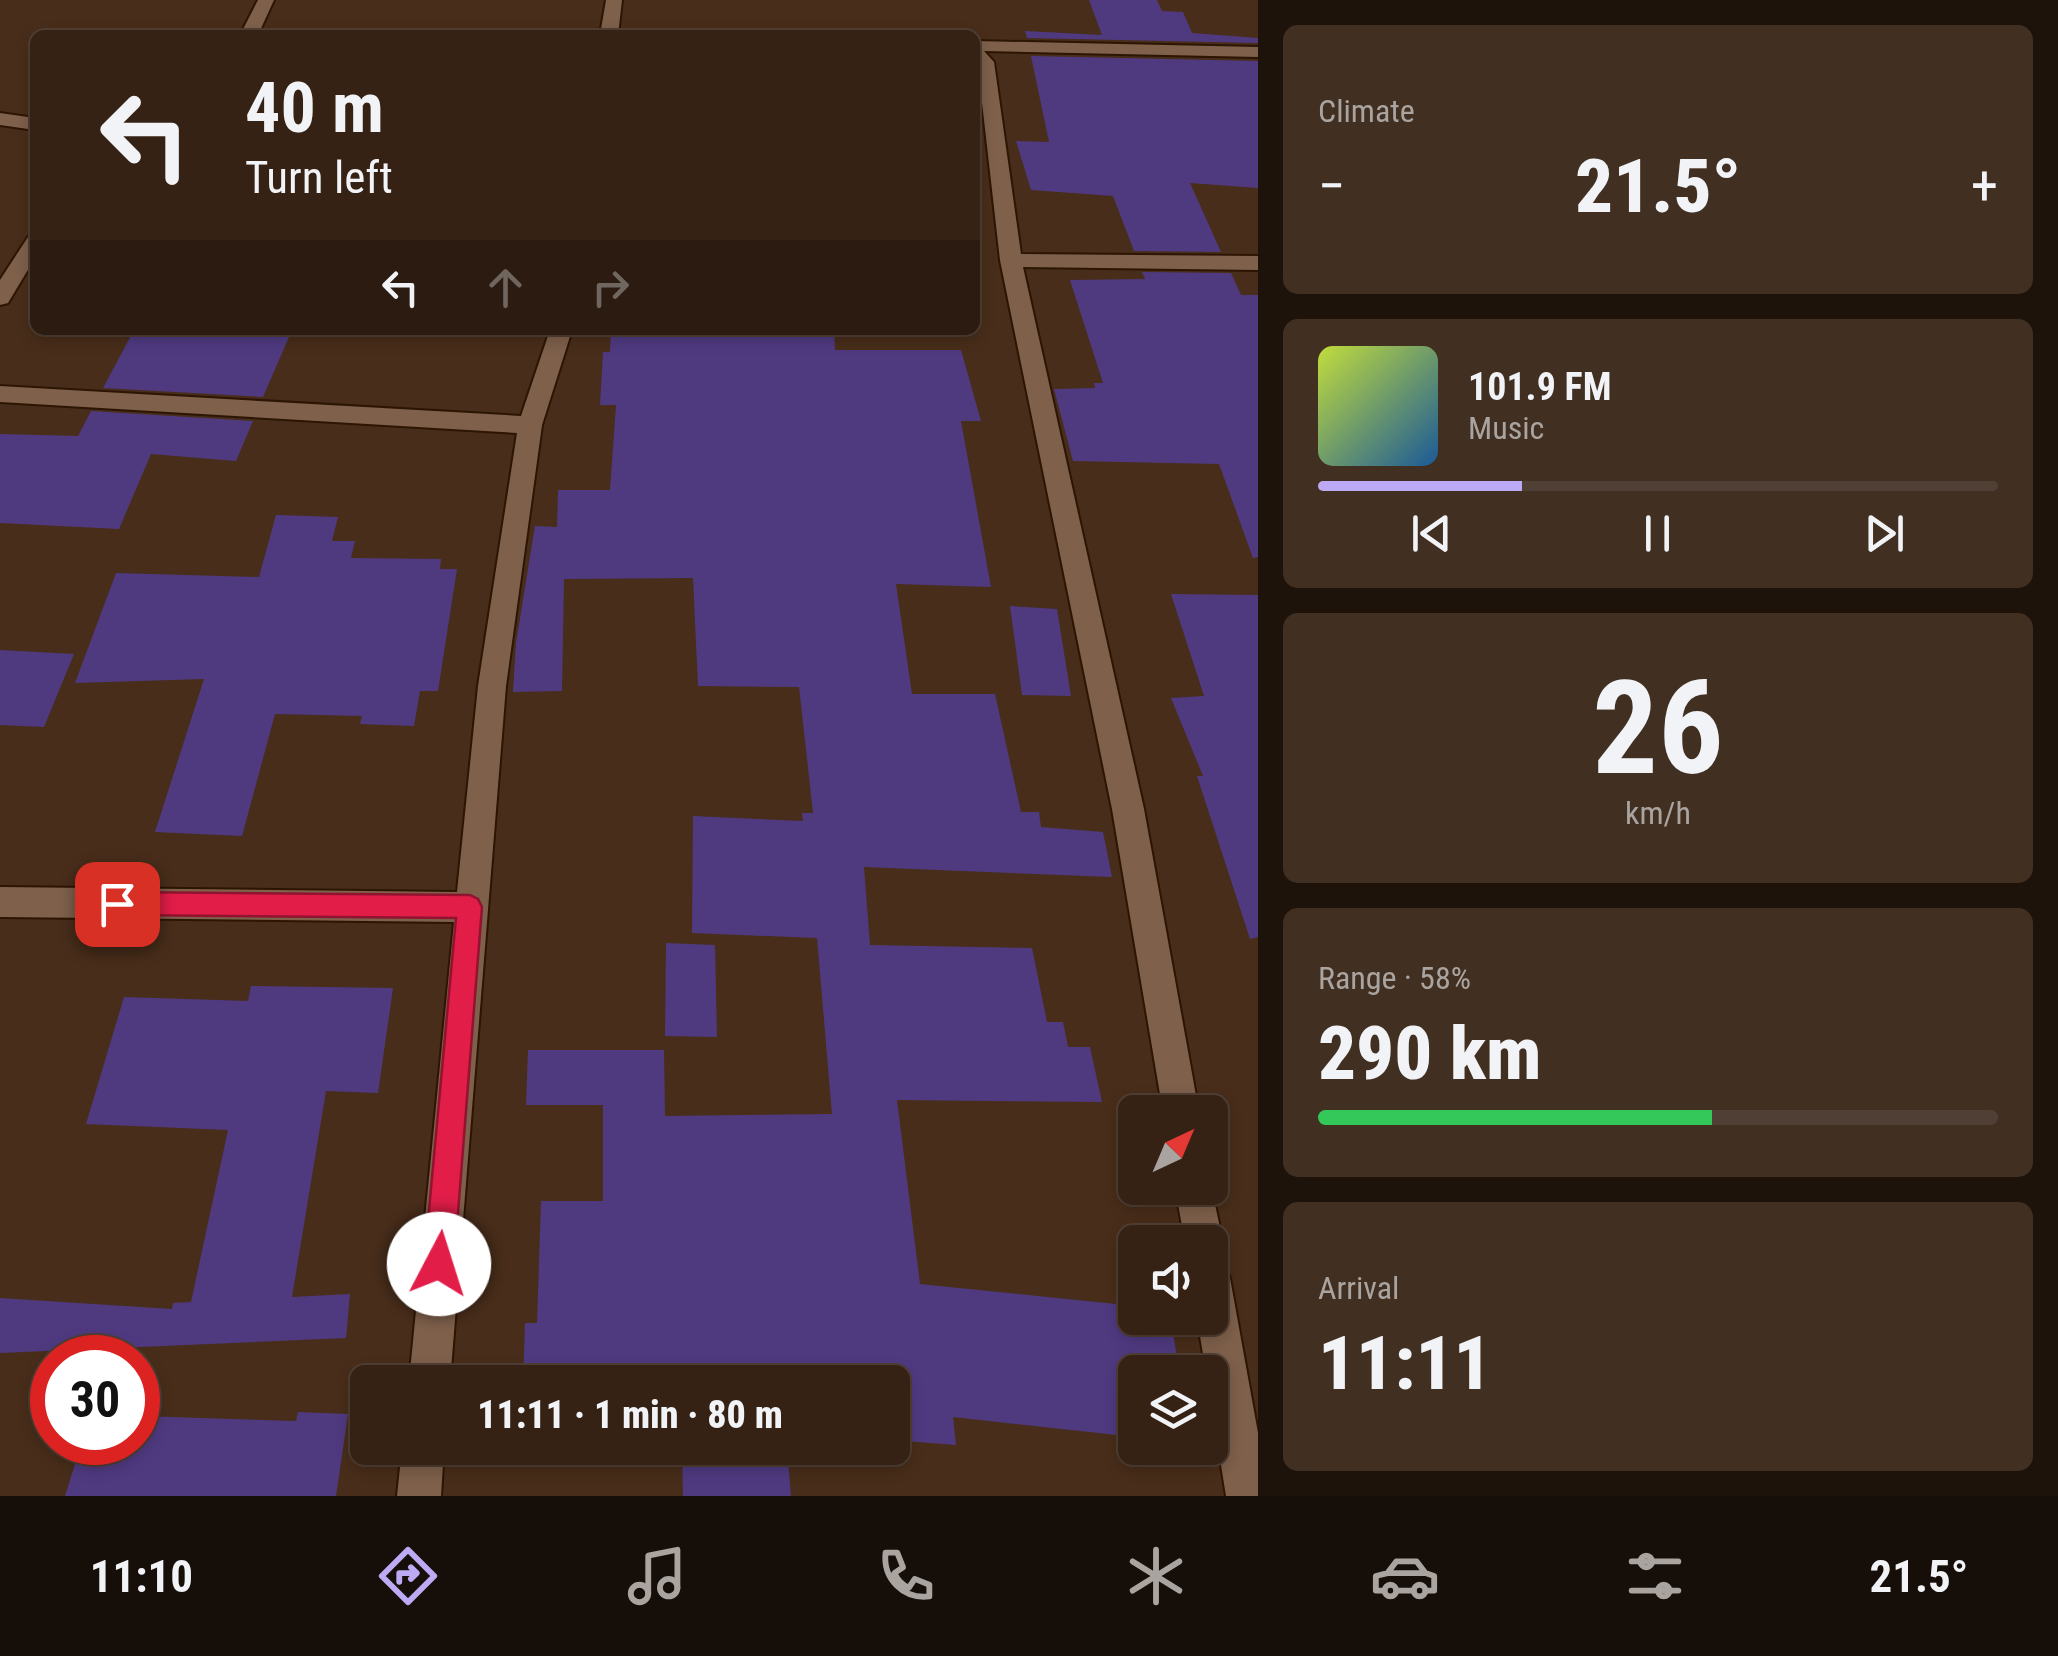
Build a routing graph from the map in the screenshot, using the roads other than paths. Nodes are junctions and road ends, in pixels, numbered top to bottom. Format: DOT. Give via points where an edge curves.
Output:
graph roads {
  1 [pos="266,0"];
  2 [pos="614,0"];
  3 [pos="251,30"];
  4 [pos="611,30"];
  5 [pos="1258,52"];
  6 [pos="980,54"];
  7 [pos="980,66"];
  8 [pos="0,119"];
  9 [pos="30,123"];
  10 [pos="30,249"];
  11 [pos="1011,260"];
  12 [pos="1258,262"];
  13 [pos="0,298"];
  14 [pos="559,335"];
  15 [pos="0,394"];
  16 [pos="530,425"];
  17 [pos="0,902"];
  18 [pos="470,907"];
  19 [pos="1178,1095"];
  20 [pos="1220,1335"];
  21 [pos="430,1365"];
  22 [pos="422,1465"];
  23 [pos="419,1496"];
  24 [pos="1248,1496"];
  1 -- 3 [label="street"];
  2 -- 4 [label="street"];
  5 -- 6 [label="street" via="1021,47"];
  7 -- 11 [label="street"];
  8 -- 9 [label="street"];
  10 -- 13 [label="street"];
  11 -- 12 [label="street"];
  11 -- 19 [label="street" via="1128,809"];
  14 -- 16 [label="street"];
  15 -- 16 [label="street"];
  16 -- 18 [label="street" via="492,686"];
  17 -- 18 [label="street"];
  18 -- 21 [label="street"];
  20 -- 24 [label="street"];
  22 -- 23 [label="street"];
}
